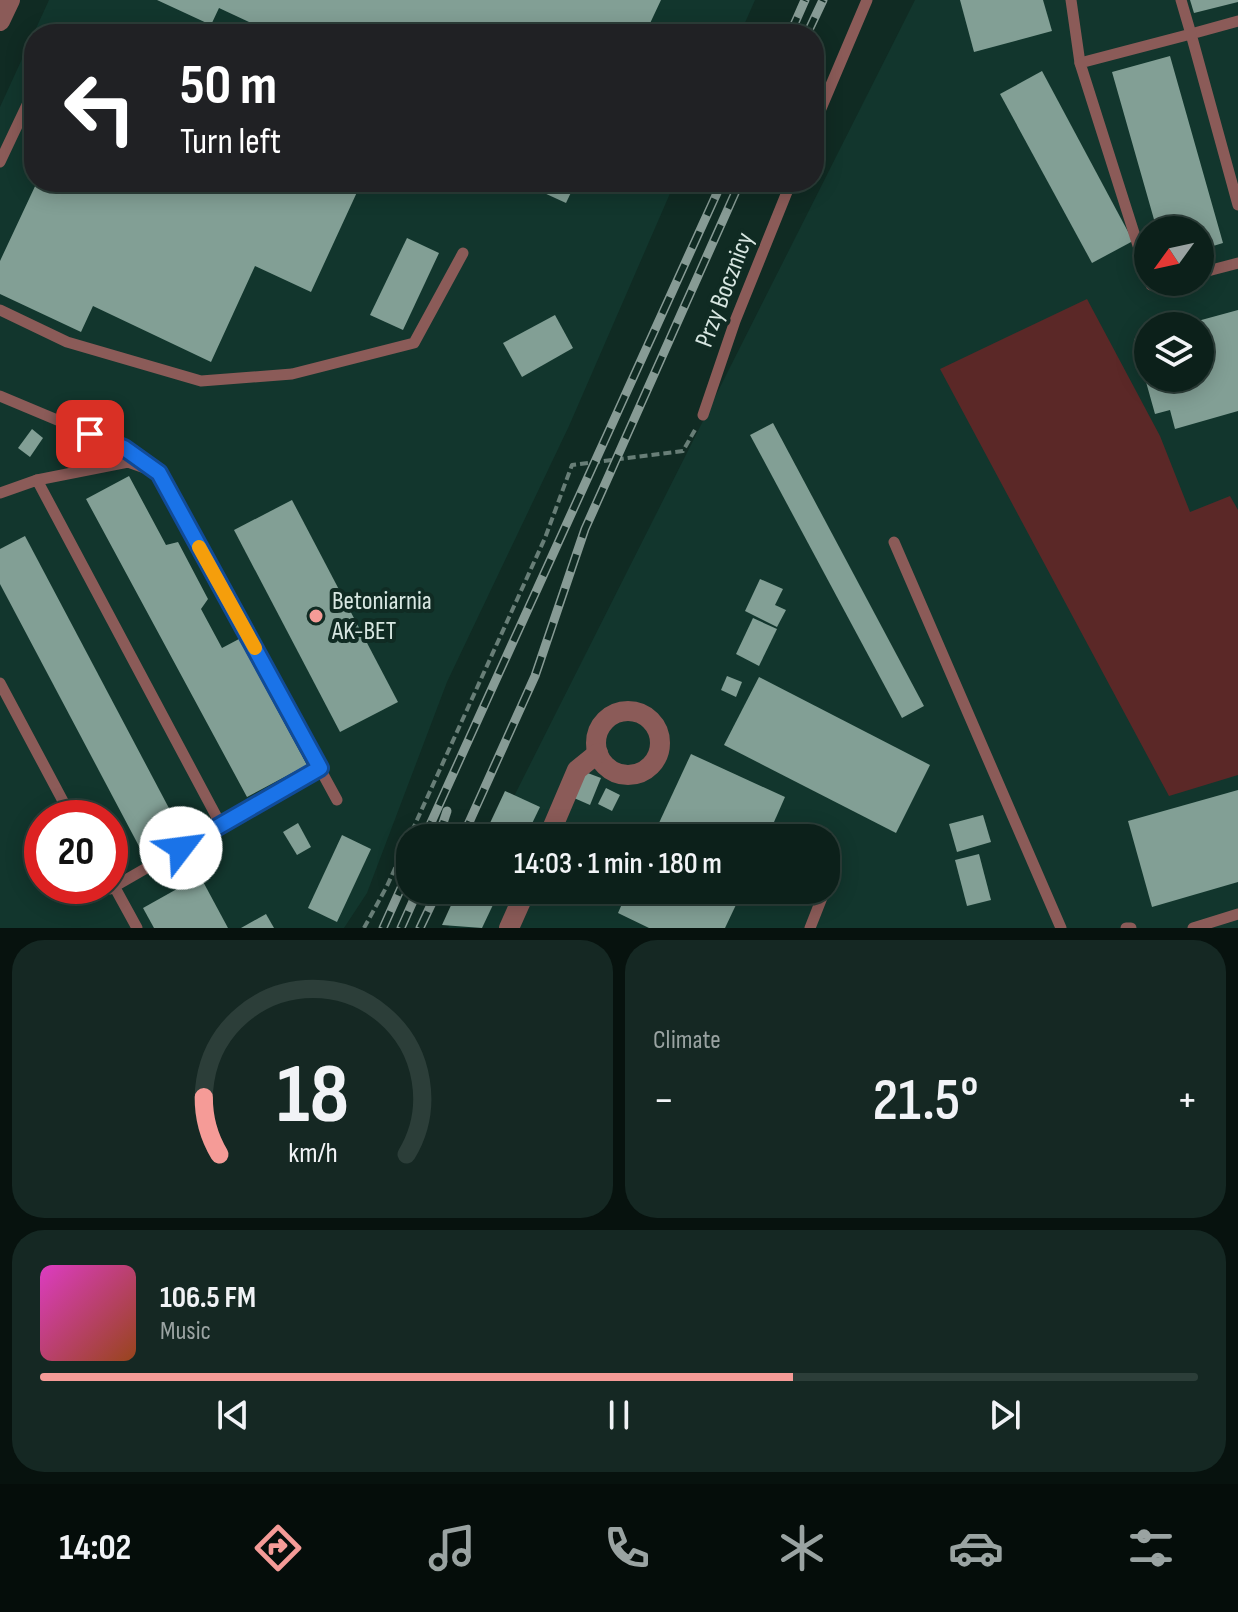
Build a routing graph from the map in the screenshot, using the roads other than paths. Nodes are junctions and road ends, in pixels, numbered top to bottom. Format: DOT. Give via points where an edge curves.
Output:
graph roads {
  1 [pos="10,0"];
  2 [pos="867,0"];
  3 [pos="1071,0"];
  4 [pos="1181,0"];
  5 [pos="0,21"];
  6 [pos="1238,21"];
  7 [pos="1191,34"];
  8 [pos="1080,63"];
  9 [pos="824,101"];
  10 [pos="24,111"];
  11 [pos="0,162"];
  12 [pos="787,192"];
  13 [pos="1238,205"];
  14 [pos="1134,233"];
  15 [pos="463,253"];
  16 [pos="1238,263"];
  17 [pos="1214,269"];
  18 [pos="0,310"];
  19 [pos="0,396"];
  20 [pos="703,415"];
  21 [pos="159,473"];
  22 [pos="37,480"];
  23 [pos="0,493"];
  24 [pos="894,542"];
  25 [pos="0,683"];
  26 [pos="598,753"];
  27 [pos="320,768"];
  28 [pos="62,800"];
  29 [pos="337,800"];
  30 [pos="554,824"];
  31 [pos="221,825"];
  32 [pos="128,877"];
  33 [pos="122,904"];
  34 [pos="520,904"];
  35 [pos="819,904"];
  36 [pos="1238,914"];
  37 [pos="137,928"];
  38 [pos="509,928"];
  39 [pos="810,928"];
  40 [pos="1061,928"];
  41 [pos="1193,928"];
  1 -- 5 [label="street"];
  2 -- 9 [label="lane"];
  3 -- 8 [label="lane"];
  4 -- 7 [label="lane"];
  6 -- 7 [label="lane"];
  7 -- 8 [label="lane"];
  7 -- 13 [label="lane"];
  8 -- 14 [label="lane"];
  10 -- 11 [label="lane"];
  12 -- 20 [label="lane, Przy Bocznicy"];
  15 -- 18 [label="lane" via="414,343 292,374 201,381 67,342"];
  16 -- 17 [label="lane"];
  19 -- 21 [label="lane" via="124,448"];
  21 -- 22 [label="lane" via="128,462"];
  21 -- 27 [label="lane"];
  22 -- 23 [label="lane"];
  22 -- 31 [label="lane"];
  24 -- 40 [label="lane"];
  25 -- 28 [label="lane"];
  26 -- 30 [label="street" via="577,770"];
  27 -- 29 [label="lane"];
  27 -- 31 [label="lane"];
  31 -- 32 [label="lane"];
  33 -- 37 [label="lane"];
  34 -- 38 [label="street"];
  35 -- 39 [label="lane"];
  36 -- 41 [label="lane"];
}
